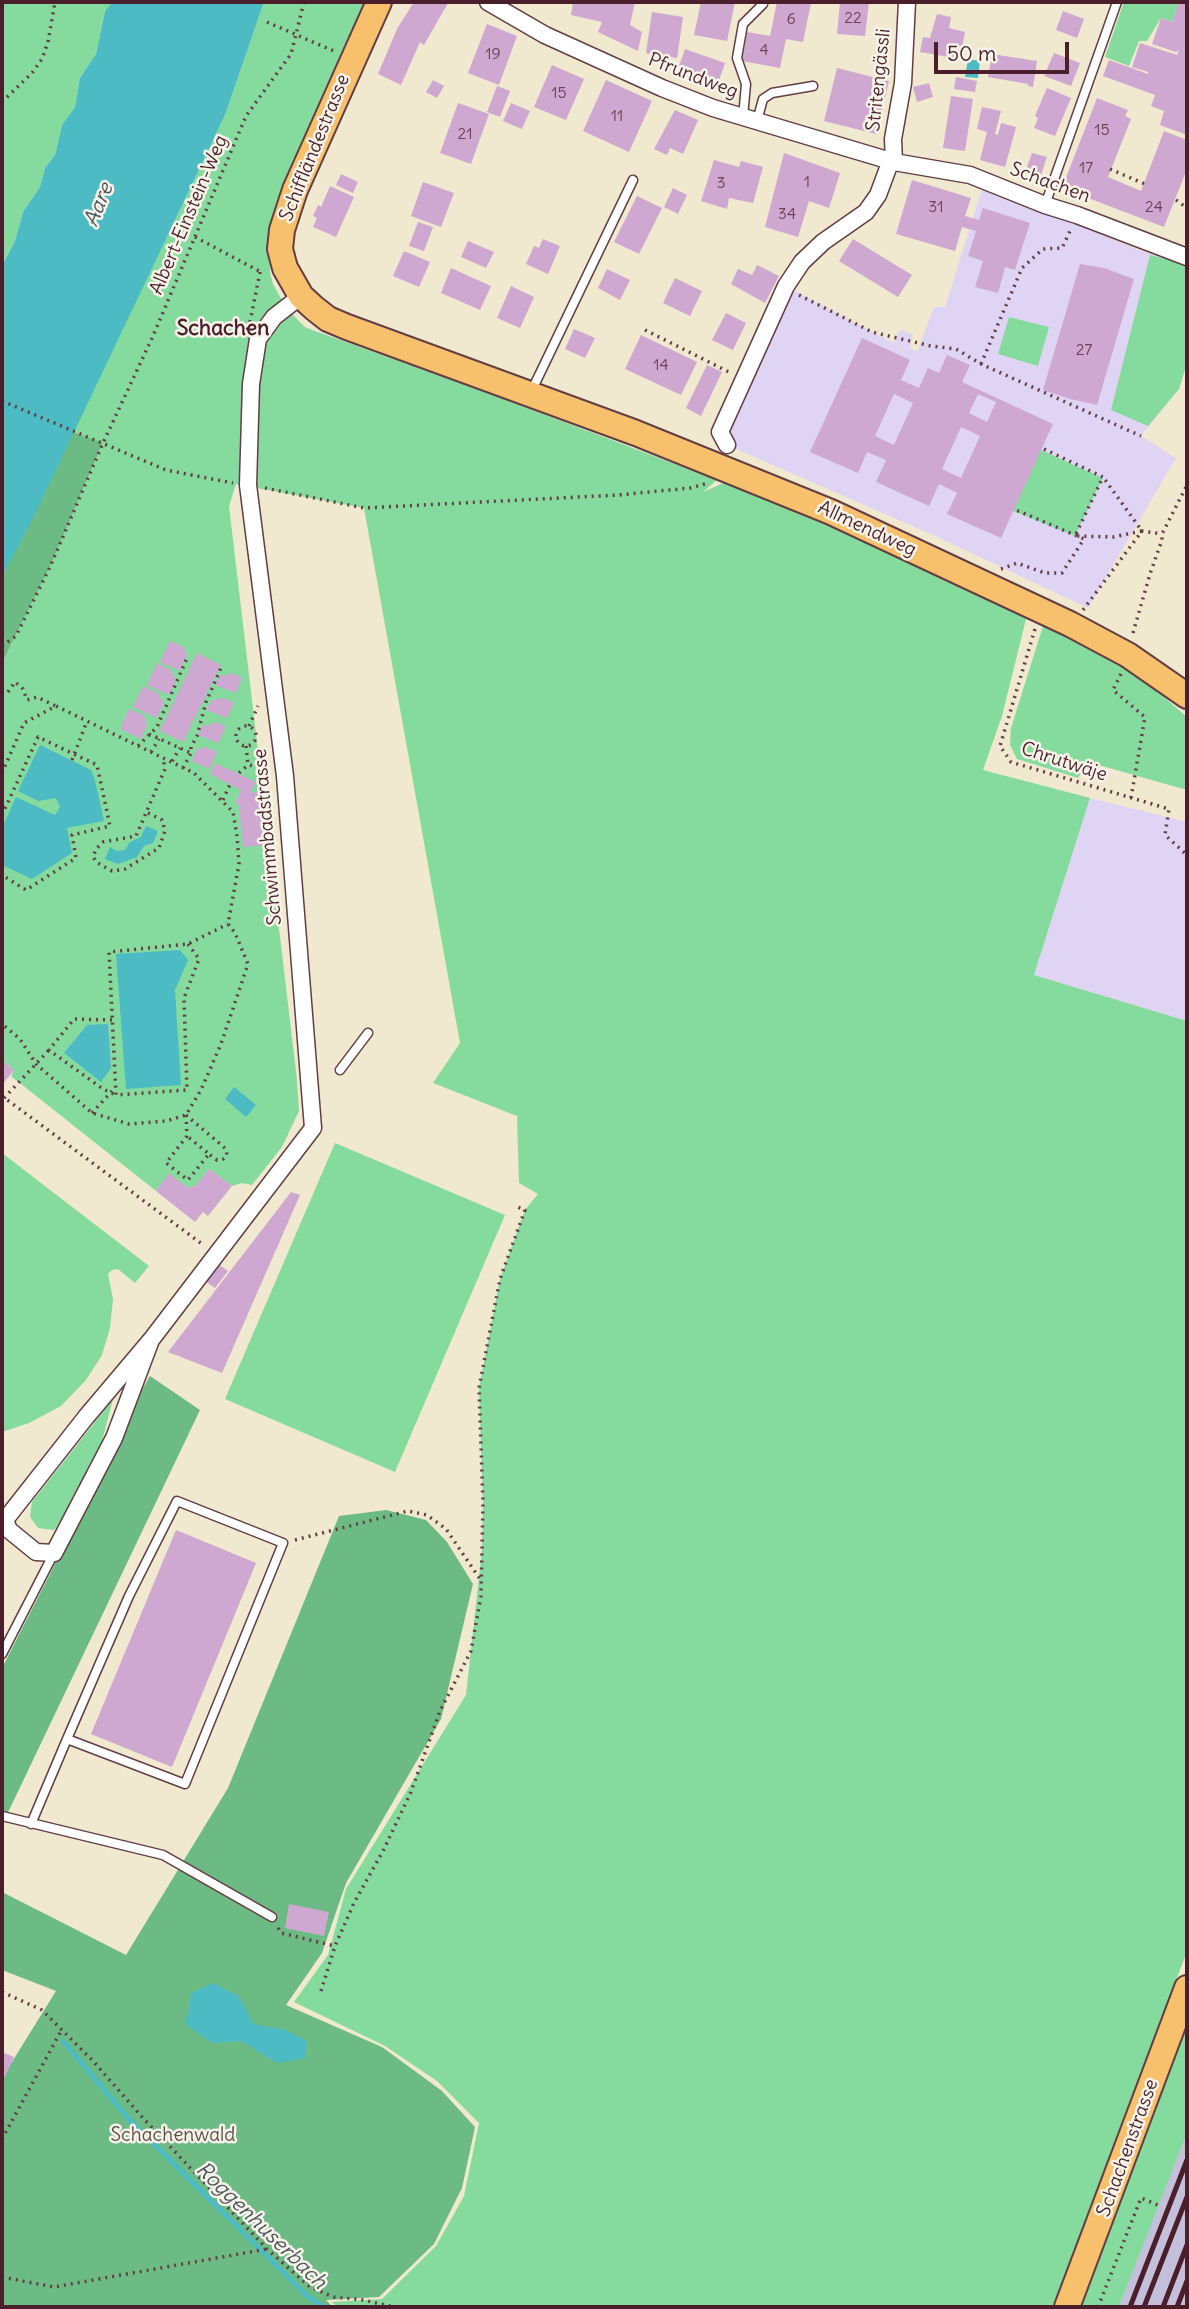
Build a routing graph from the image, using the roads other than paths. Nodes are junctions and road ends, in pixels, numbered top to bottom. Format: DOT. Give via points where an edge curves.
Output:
graph roads {
  1 [pos="379,2"];
  2 [pos="488,2"];
  3 [pos="907,2"];
  4 [pos="1116,2"];
  5 [pos="763,4"];
  6 [pos="813,86"];
  7 [pos="750,119"];
  8 [pos="892,161"];
  9 [pos="633,180"];
  10 [pos="1045,205"];
  11 [pos="1187,257"];
  12 [pos="301,296"];
  13 [pos="530,395"];
  14 [pos="719,451"];
  15 [pos="1187,696"];
  16 [pos="368,1033"];
  17 [pos="340,1070"];
  18 [pos="151,1340"];
  19 [pos="3,1522"];
  20 [pos="54,1553"];
  21 [pos="2,1654"];
  22 [pos="67,1739"];
  23 [pos="2,1816"];
  24 [pos="30,1824"];
  25 [pos="272,1917"];
  26 [pos="1187,1988"];
  27 [pos="1067,2307"];
  1 -- 12 [label="main road, Schiffländestrasse" via="295,190 282,230 285,268"];
  2 -- 7 [label="street, Pfrundweg" via="545,35 662,88"];
  3 -- 8 [label="street, Stritengässli" via="903,83"];
  4 -- 10 [label="lane"];
  5 -- 7 [label="lane" via="743,24 737,58"];
  6 -- 7 [label="lane" via="772,93"];
  7 -- 8 [label="street, Pfrundweg"];
  8 -- 10 [label="street, Schachen" via="970,175"];
  8 -- 14 [label="street, Stritengässli" via="866,212 823,242 785,288 744,379"];
  9 -- 13 [label="lane"];
  10 -- 11 [label="street, Schachen"];
  12 -- 13 [label="main road, Allmendweg" via="347,327"];
  12 -- 18 [label="street, Schwimmbadstrasse" via="274,317 258,339 251,384 248,485 284,771 313,1128"];
  13 -- 14 [label="main road, Allmendweg"];
  14 -- 15 [label="main road, Allmendweg" via="831,512 1128,655"];
  16 -- 17 [label="lane"];
  18 -- 19 [label="street, Schwimmbadstrasse"];
  18 -- 20 [label="street, Schwimmbadstrasse" via="114,1438"];
  19 -- 20 [label="street, Schwimmbadstrasse" via="36,1552"];
  20 -- 21 [label="lane"];
  22 -- 22 [label="lane" via="177,1501 283,1544 185,1784"];
  22 -- 24 [label="lane"];
  23 -- 24 [label="lane"];
  24 -- 25 [label="lane" via="163,1855"];
  26 -- 27 [label="main road, Schachenstrasse"];
}
